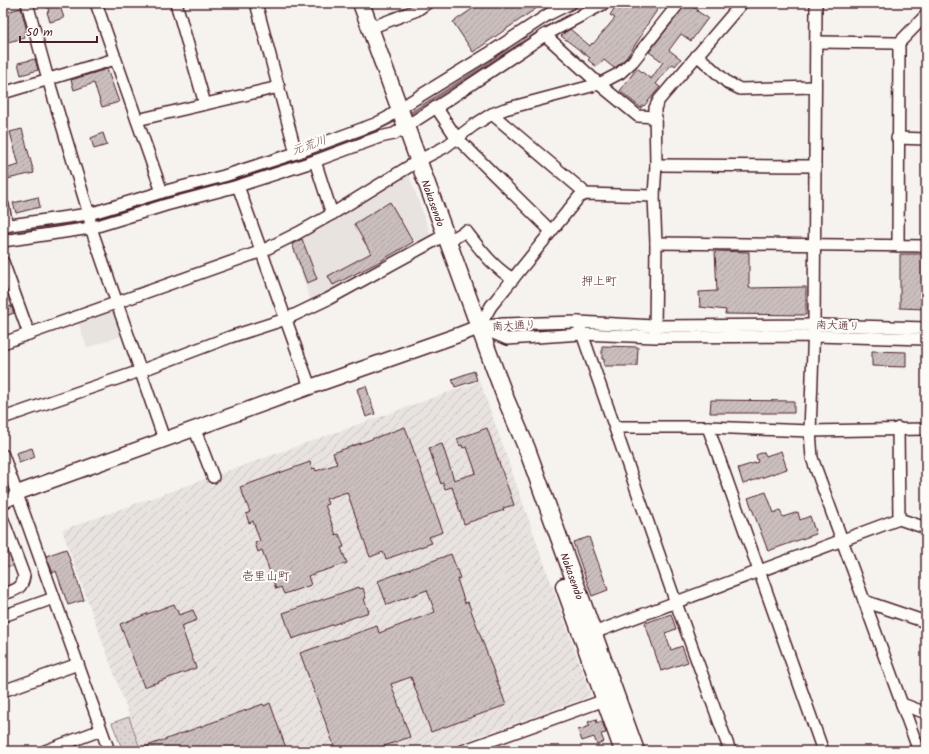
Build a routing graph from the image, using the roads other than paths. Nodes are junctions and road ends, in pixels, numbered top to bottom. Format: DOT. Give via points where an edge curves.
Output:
graph roads {
  1 [pos="27,3"];
  2 [pos="96,3"];
  3 [pos="176,3"];
  4 [pos="256,3"];
  5 [pos="360,3"];
  6 [pos="427,3"];
  7 [pos="571,3"];
  8 [pos="605,3"];
  9 [pos="679,3"];
  10 [pos="742,3"];
  11 [pos="816,3"];
  12 [pos="926,15"];
  13 [pos="370,28"];
  14 [pos="545,35"];
  15 [pos="816,42"];
  16 [pos="897,45"];
  17 [pos="697,55"];
  18 [pos="115,58"];
  19 [pos="48,79"];
  20 [pos="599,84"];
  21 [pos="279,87"];
  22 [pos="815,87"];
  23 [pos="3,93"];
  24 [pos="205,104"];
  25 [pos="436,107"];
  26 [pos="399,109"];
  27 [pos="492,114"];
  28 [pos="656,118"];
  29 [pos="137,120"];
  30 [pos="405,126"];
  31 [pos="456,137"];
  32 [pos="897,138"];
  33 [pos="926,139"];
  34 [pos="296,153"];
  35 [pos="315,161"];
  36 [pos="418,161"];
  37 [pos="656,165"];
  38 [pos="815,166"];
  39 [pos="238,186"];
  40 [pos="162,192"];
  41 [pos="583,195"];
  42 [pos="654,196"];
  43 [pos="3,205"];
  44 [pos="89,214"];
  45 [pos="332,214"];
  46 [pos="5,226"];
  47 [pos="91,228"];
  48 [pos="551,231"];
  49 [pos="446,238"];
  50 [pos="3,241"];
  51 [pos="656,243"];
  52 [pos="814,245"];
  53 [pos="898,246"];
  54 [pos="926,246"];
  55 [pos="262,251"];
  56 [pos="3,262"];
  57 [pos="513,280"];
  58 [pos="116,303"];
  59 [pos="286,319"];
  60 [pos="578,322"];
  61 [pos="654,326"];
  62 [pos="479,327"];
  63 [pos="926,328"];
  64 [pos="814,330"];
  65 [pos="29,334"];
  66 [pos="582,334"];
  67 [pos="655,337"];
  68 [pos="926,339"];
  69 [pos="3,343"];
  70 [pos="140,371"];
  71 [pos="310,387"];
  72 [pos="3,418"];
  73 [pos="614,427"];
  74 [pos="708,427"];
  75 [pos="898,428"];
  76 [pos="926,429"];
  77 [pos="195,430"];
  78 [pos="810,431"];
  79 [pos="164,439"];
  80 [pos="3,455"];
  81 [pos="213,477"];
  82 [pos="10,494"];
  83 [pos="3,502"];
  84 [pos="899,519"];
  85 [pos="3,520"];
  86 [pos="926,528"];
  87 [pos="842,541"];
  88 [pos="759,571"];
  89 [pos="3,594"];
  90 [pos="54,598"];
  91 [pos="864,601"];
  92 [pos="676,603"];
  93 [pos="3,616"];
  94 [pos="926,622"];
  95 [pos="588,636"];
  96 [pos="78,664"];
  97 [pos="3,691"];
  98 [pos="605,700"];
  99 [pos="902,704"];
  100 [pos="926,713"];
  101 [pos="101,730"];
  102 [pos="45,751"];
  103 [pos="109,751"];
  104 [pos="462,751"];
  105 [pos="623,751"];
  106 [pos="636,751"];
  107 [pos="730,751"];
  108 [pos="823,751"];
  109 [pos="919,751"];
  1 -- 19 [label="street"];
  2 -- 18 [label="street"];
  3 -- 24 [label="street"];
  4 -- 21 [label="street"];
  5 -- 13 [label="highway, Nakasendo"];
  6 -- 13 [label="street" via="417,10"];
  7 -- 26 [label="street" via="548,14"];
  8 -- 14 [label="street"];
  9 -- 20 [label="street" via="633,61 620,73"];
  10 -- 17 [label="street"];
  11 -- 15 [label="street"];
  12 -- 16 [label="street"];
  13 -- 26 [label="highway, Nakasendo"];
  14 -- 20 [label="street"];
  14 -- 25 [label="street"];
  15 -- 16 [label="street"];
  15 -- 22 [label="street"];
  16 -- 32 [label="street"];
  17 -- 22 [label="street" via="728,83 740,89"];
  17 -- 28 [label="street" via="659,100"];
  18 -- 19 [label="street"];
  18 -- 29 [label="street"];
  19 -- 23 [label="street"];
  19 -- 44 [label="street"];
  20 -- 27 [label="street"];
  20 -- 28 [label="street" via="638,116"];
  21 -- 24 [label="street"];
  21 -- 34 [label="street"];
  22 -- 38 [label="street"];
  24 -- 29 [label="street"];
  25 -- 30 [label="street"];
  25 -- 31 [label="street"];
  26 -- 30 [label="highway, Nakasendo"];
  26 -- 34 [label="street" via="375,124"];
  27 -- 31 [label="street"];
  27 -- 41 [label="street" via="582,190"];
  28 -- 37 [label="street"];
  29 -- 40 [label="street"];
  30 -- 35 [label="street" via="394,134"];
  30 -- 36 [label="highway, Nakasendo"];
  31 -- 36 [label="street"];
  31 -- 48 [label="street"];
  32 -- 33 [label="street"];
  32 -- 53 [label="street"];
  34 -- 40 [label="street"];
  35 -- 39 [label="street"];
  35 -- 45 [label="street"];
  36 -- 45 [label="street"];
  36 -- 49 [label="highway, Nakasendo"];
  37 -- 38 [label="street"];
  37 -- 42 [label="street"];
  38 -- 52 [label="street"];
  39 -- 47 [label="street"];
  39 -- 55 [label="street"];
  40 -- 44 [label="street"];
  41 -- 42 [label="street"];
  41 -- 48 [label="street"];
  42 -- 51 [label="street"];
  43 -- 46 [label="street"];
  44 -- 46 [label="street"];
  44 -- 47 [label="street"];
  45 -- 55 [label="street"];
  47 -- 50 [label="street"];
  47 -- 58 [label="street"];
  48 -- 57 [label="street"];
  49 -- 57 [label="street" via="466,231 487,258"];
  49 -- 59 [label="street"];
  49 -- 62 [label="highway, Nakasendo"];
  51 -- 52 [label="street"];
  51 -- 61 [label="street"];
  52 -- 53 [label="street"];
  52 -- 64 [label="street"];
  53 -- 54 [label="street"];
  55 -- 58 [label="street"];
  55 -- 59 [label="street"];
  56 -- 65 [label="street"];
  57 -- 62 [label="street" via="491,306"];
  58 -- 65 [label="street"];
  58 -- 70 [label="street"];
  59 -- 70 [label="street"];
  59 -- 71 [label="street"];
  60 -- 61 [label="street, 南大通り"];
  60 -- 62 [label="street, 南大通り"];
  60 -- 66 [label="street"];
  61 -- 64 [label="street, 南大通り"];
  61 -- 67 [label="street"];
  62 -- 66 [label="street, 南大通り" via="507,339"];
  62 -- 71 [label="main road"];
  62 -- 95 [label="highway, Nakasendo" via="527,449"];
  63 -- 64 [label="street, 南大通り"];
  64 -- 67 [label="street, 南大通り"];
  64 -- 68 [label="street, 南大通り"];
  64 -- 78 [label="street"];
  65 -- 69 [label="street"];
  66 -- 67 [label="street, 南大通り"];
  66 -- 73 [label="street"];
  70 -- 72 [label="street"];
  70 -- 79 [label="street"];
  71 -- 77 [label="main road"];
  73 -- 74 [label="street"];
  73 -- 92 [label="street"];
  74 -- 78 [label="street"];
  74 -- 88 [label="street"];
  75 -- 76 [label="street"];
  75 -- 78 [label="street"];
  75 -- 84 [label="street"];
  77 -- 79 [label="main road"];
  77 -- 81 [label="street"];
  78 -- 87 [label="street" via="812,458"];
  79 -- 82 [label="main road"];
  80 -- 82 [label="street"];
  82 -- 83 [label="street" via="11,499"];
  82 -- 90 [label="street"];
  84 -- 86 [label="street"];
  84 -- 87 [label="street"];
  85 -- 89 [label="street" via="24,576 19,588"];
  87 -- 88 [label="street"];
  87 -- 91 [label="street"];
  88 -- 92 [label="street"];
  88 -- 108 [label="street"];
  90 -- 93 [label="street"];
  90 -- 96 [label="street"];
  91 -- 94 [label="street"];
  91 -- 99 [label="street"];
  92 -- 95 [label="street"];
  92 -- 107 [label="street"];
  95 -- 98 [label="highway, Nakasendo"];
  95 -- 106 [label="highway, Nakasendo"];
  96 -- 97 [label="street"];
  96 -- 101 [label="street"];
  98 -- 104 [label="street"];
  98 -- 105 [label="highway, Nakasendo"];
  99 -- 100 [label="street"];
  99 -- 109 [label="street"];
  101 -- 102 [label="street"];
  101 -- 103 [label="street"];
}
